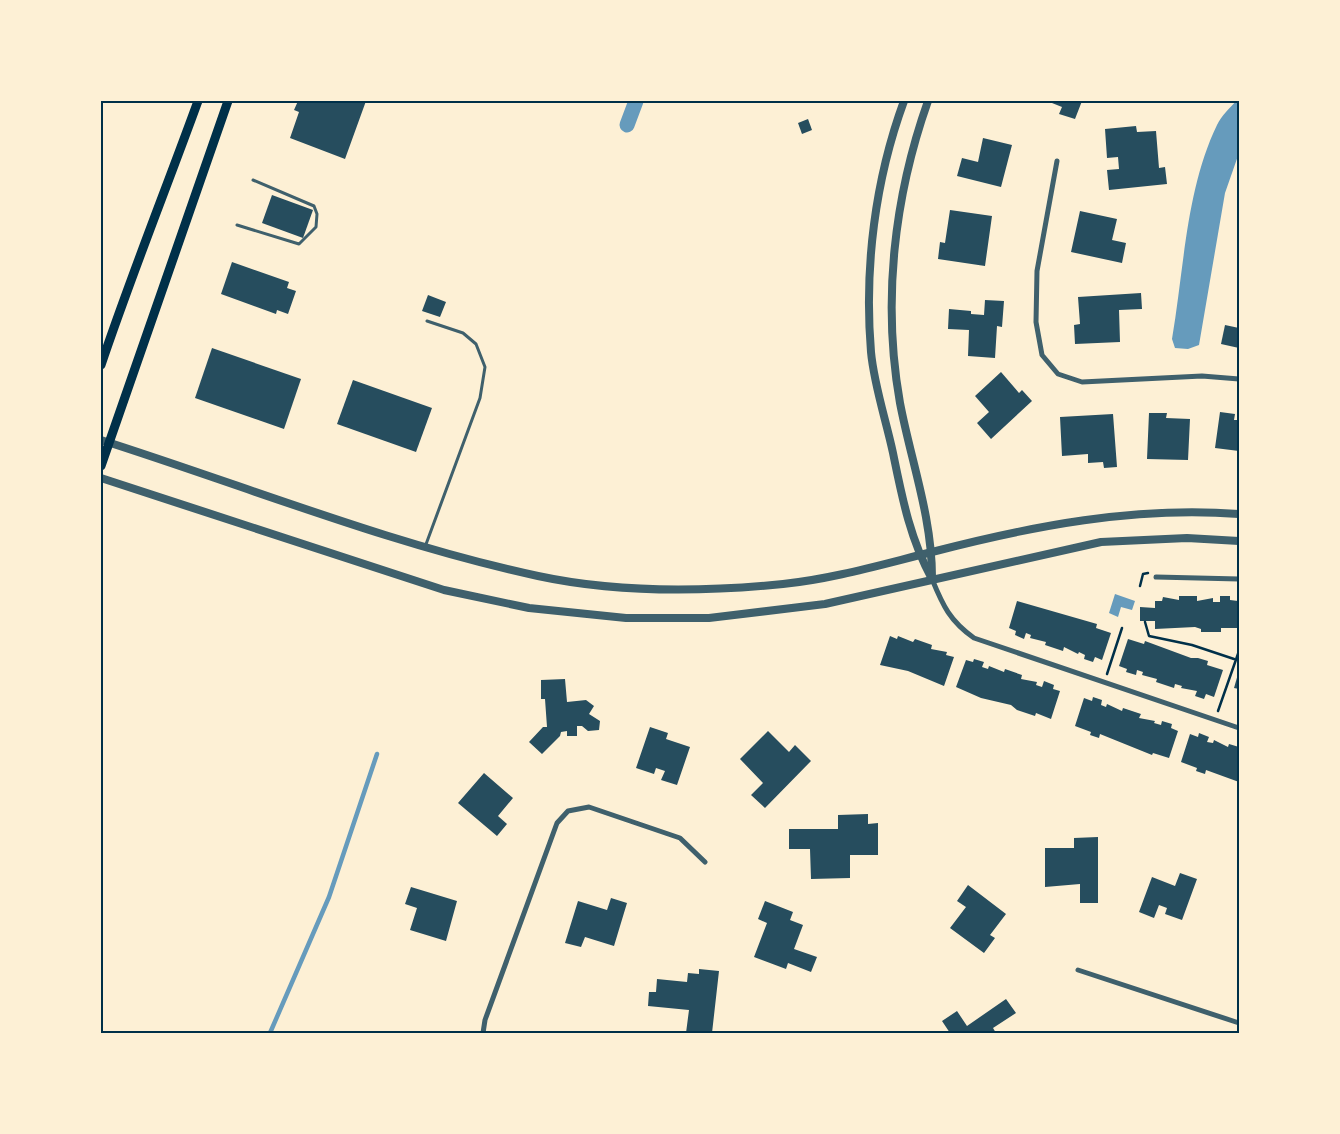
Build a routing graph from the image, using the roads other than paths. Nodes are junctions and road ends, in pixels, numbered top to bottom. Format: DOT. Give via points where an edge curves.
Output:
graph roads {
  1 [pos="198,101"];
  2 [pos="228,101"];
  3 [pos="904,101"];
  4 [pos="928,101"];
  5 [pos="1058,161"];
  6 [pos="252,180"];
  7 [pos="237,225"];
  8 [pos="427,321"];
  9 [pos="101,365"];
  10 [pos="1239,379"];
  11 [pos="105,442"];
  12 [pos="101,466"];
  13 [pos="101,478"];
  14 [pos="1239,514"];
  15 [pos="1239,541"];
  16 [pos="425,548"];
  17 [pos="932,552"];
  18 [pos="919,556"];
  19 [pos="1156,577"];
  20 [pos="932,579"];
  21 [pos="1239,579"];
  22 [pos="1239,728"];
  23 [pos="705,862"];
  24 [pos="1078,970"];
  25 [pos="1239,1022"];
  26 [pos="483,1033"];
  1 -- 9 [label="main road"];
  2 -- 11 [label="main road"];
  3 -- 18 [label="street" via="889,142 872,247 869,288 871,353 908,527"];
  4 -- 17 [label="street" via="913,144 898,215 892,333 900,404"];
  5 -- 10 [label="street" via="1037,271 1036,322 1042,355 1058,374 1082,382 1202,376"];
  6 -- 7 [label="lane" via="314,206 316,227 299,244"];
  8 -- 16 [label="lane" via="463,333 476,344 485,367 480,398"];
  11 -- 12 [label="main road"];
  11 -- 16 [label="street"];
  13 -- 20 [label="street" via="444,590 529,608 626,618 709,618 825,604"];
  14 -- 17 [label="street" via="1108,516 1056,524"];
  15 -- 20 [label="street" via="1187,538 1101,542"];
  16 -- 18 [label="street" via="540,576 628,588 783,584"];
  17 -- 18 [label="street"];
  17 -- 20 [label="street"];
  18 -- 20 [label="street"];
  19 -- 21 [label="street"];
  20 -- 22 [label="street" via="945,610 974,638"];
  23 -- 26 [label="street" via="680,838 589,807 568,811 557,822"];
  24 -- 25 [label="street"];
}
